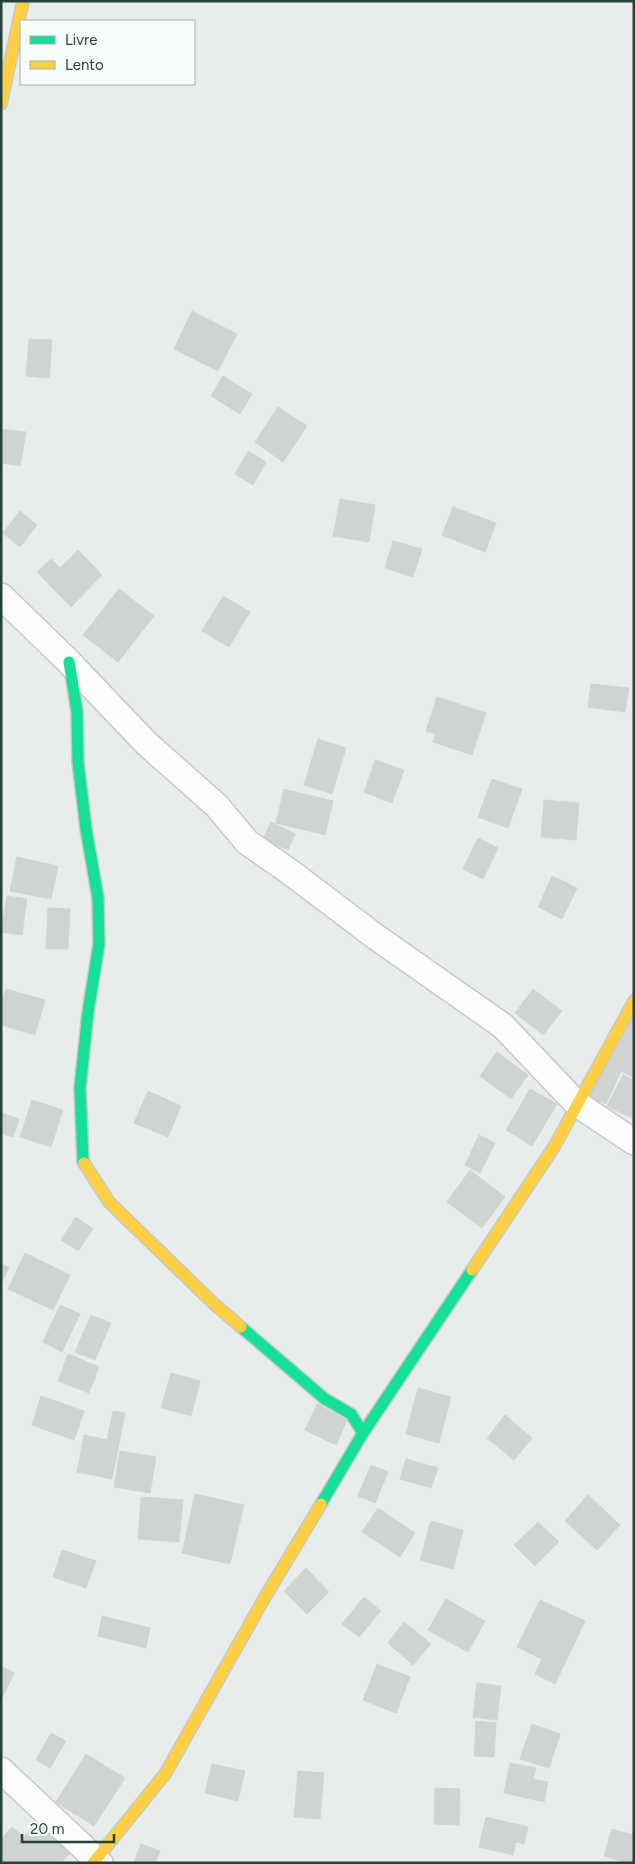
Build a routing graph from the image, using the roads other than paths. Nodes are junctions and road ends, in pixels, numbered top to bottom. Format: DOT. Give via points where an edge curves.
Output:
graph roads {
  1 [pos="23,1"];
  2 [pos="1,104"];
  3 [pos="1,596"];
  4 [pos="69,662"];
  5 [pos="634,1001"];
  6 [pos="577,1104"];
  7 [pos="634,1142"];
  8 [pos="363,1433"];
  9 [pos="1,1770"];
  10 [pos="97,1861"];
  1 -- 2 [label="street"];
  3 -- 4 [label="street"];
  4 -- 6 [label="street" via="146,744 217,806 247,842 376,938 503,1026"];
  4 -- 8 [label="street" via="77,711 78,762 86,829 98,898 99,944 80,1088 83,1162 109,1202 214,1303 325,1399 351,1414"];
  5 -- 6 [label="street"];
  6 -- 7 [label="street"];
  6 -- 8 [label="street" via="554,1147"];
  8 -- 10 [label="street" via="265,1596 165,1774"];
  9 -- 10 [label="street"];
}
